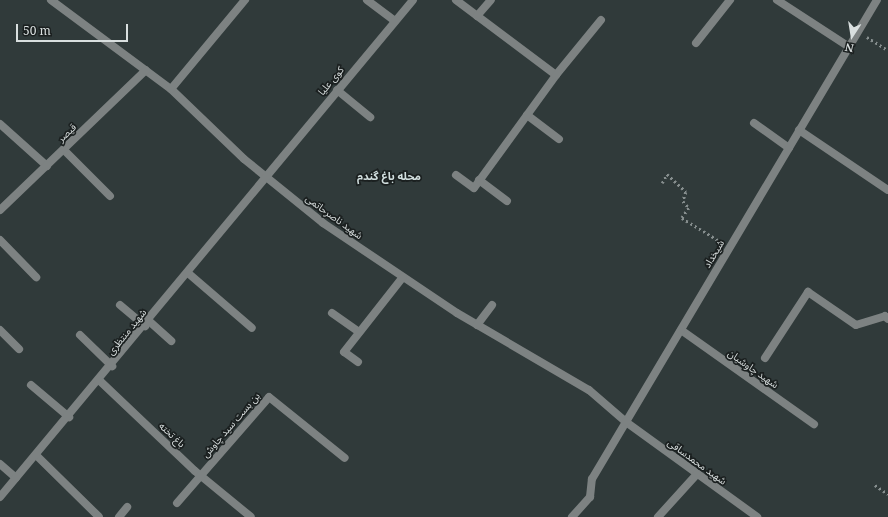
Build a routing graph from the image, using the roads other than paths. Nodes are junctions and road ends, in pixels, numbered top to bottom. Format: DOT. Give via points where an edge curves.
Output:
graph roads {
  1 [pos="51,0"];
  2 [pos="245,0"];
  3 [pos="367,0"];
  4 [pos="413,0"];
  5 [pos="456,0"];
  6 [pos="491,0"];
  7 [pos="730,0"];
  8 [pos="778,0"];
  9 [pos="877,0"];
  10 [pos="477,16"];
  11 [pos="602,20"];
  12 [pos="395,21"];
  13 [pos="696,43"];
  14 [pos="849,47"];
  15 [pos="146,70"];
  16 [pos="556,75"];
  17 [pos="171,89"];
  18 [pos="337,90"];
  19 [pos="527,115"];
  20 [pos="370,117"];
  21 [pos="754,123"];
  22 [pos="0,124"];
  23 [pos="799,130"];
  24 [pos="559,140"];
  25 [pos="789,148"];
  26 [pos="64,150"];
  27 [pos="47,166"];
  28 [pos="456,175"];
  29 [pos="267,177"];
  30 [pos="479,180"];
  31 [pos="887,188"];
  32 [pos="110,196"];
  33 [pos="507,202"];
  34 [pos="0,210"];
  35 [pos="0,240"];
  36 [pos="188,273"];
  37 [pos="36,277"];
  38 [pos="402,277"];
  39 [pos="120,305"];
  40 [pos="492,305"];
  41 [pos="332,313"];
  42 [pos="888,319"];
  43 [pos="147,324"];
  44 [pos="477,324"];
  45 [pos="252,328"];
  46 [pos="0,330"];
  47 [pos="681,330"];
  48 [pos="359,332"];
  49 [pos="80,335"];
  50 [pos="171,341"];
  51 [pos="19,349"];
  52 [pos="765,358"];
  53 [pos="358,362"];
  54 [pos="112,366"];
  55 [pos="100,381"];
  56 [pos="31,385"];
  57 [pos="69,417"];
  58 [pos="626,422"];
  59 [pos="814,424"];
  60 [pos="36,455"];
  61 [pos="344,458"];
  62 [pos="0,464"];
  63 [pos="697,474"];
  64 [pos="201,476"];
  65 [pos="16,478"];
  66 [pos="0,497"];
  67 [pos="177,503"];
  68 [pos="127,508"];
  69 [pos="99,517"];
  70 [pos="119,517"];
  71 [pos="251,517"];
  72 [pos="572,517"];
  73 [pos="658,517"];
  74 [pos="758,517"];
  1 -- 15 [label="street, شهید ناصرحاتمی"];
  2 -- 17 [label="street"];
  3 -- 12 [label="street"];
  4 -- 12 [label="street, کوی علیا"];
  5 -- 10 [label="street"];
  6 -- 10 [label="street"];
  7 -- 13 [label="street"];
  8 -- 14 [label="street"];
  9 -- 14 [label="street, شیخداد"];
  10 -- 16 [label="street"];
  11 -- 16 [label="street"];
  12 -- 18 [label="street, کوی علیا"];
  14 -- 23 [label="street, شیخداد"];
  15 -- 17 [label="street, شهید ناصرحاتمی"];
  15 -- 26 [label="street, قیصر"];
  16 -- 19 [label="street"];
  17 -- 29 [label="street, شهید ناصرحاتمی"];
  18 -- 20 [label="street"];
  18 -- 29 [label="street, کوی علیا"];
  19 -- 24 [label="street"];
  19 -- 30 [label="street"];
  21 -- 25 [label="street"];
  22 -- 27 [label="street"];
  23 -- 25 [label="street, شیخداد"];
  23 -- 31 [label="street"];
  25 -- 47 [label="street, شیخداد"];
  26 -- 27 [label="street, قیصر"];
  26 -- 32 [label="street"];
  27 -- 34 [label="street, قیصر"];
  28 -- 30 [label="street" via="474,188"];
  29 -- 36 [label="street, شهید منتظری"];
  29 -- 38 [label="street, شهید ناصرحاتمی" via="323,223"];
  30 -- 33 [label="street"];
  35 -- 37 [label="street"];
  36 -- 43 [label="street, شهید منتظری"];
  36 -- 45 [label="street"];
  38 -- 44 [label="street, شهید ناصرحاتمی"];
  38 -- 48 [label="street"];
  39 -- 43 [label="street"];
  40 -- 44 [label="street"];
  41 -- 48 [label="street"];
  42 -- 52 [label="street" via="885,316 856,325 808,292"];
  43 -- 50 [label="street"];
  43 -- 54 [label="street, شهید منتظری"];
  44 -- 58 [label="street, شهید ناصرحاتمی" via="588,390"];
  46 -- 51 [label="street"];
  47 -- 58 [label="street, شیخداد"];
  47 -- 59 [label="street, شهید چاوشیان"];
  48 -- 53 [label="street" via="344,352"];
  49 -- 54 [label="street"];
  54 -- 55 [label="street, شهید منتظری"];
  55 -- 57 [label="street, شهید منتظری"];
  55 -- 64 [label="street, باغ تخته"];
  56 -- 57 [label="street"];
  57 -- 60 [label="street, شهید منتظری"];
  58 -- 63 [label="street, شهید محمدساقی"];
  58 -- 72 [label="street, شیخداد" via="592,480 590,497"];
  60 -- 65 [label="street, شهید منتظری"];
  60 -- 69 [label="street"];
  61 -- 64 [label="street, بن بست سید چاوش" via="269,397"];
  62 -- 65 [label="street"];
  63 -- 73 [label="street"];
  63 -- 74 [label="street, شهید محمدساقی"];
  64 -- 67 [label="street, بن بست سید چاوش"];
  64 -- 71 [label="street, باغ تخته"];
  65 -- 66 [label="street, شهید منتظری"];
  68 -- 70 [label="street"];
}
